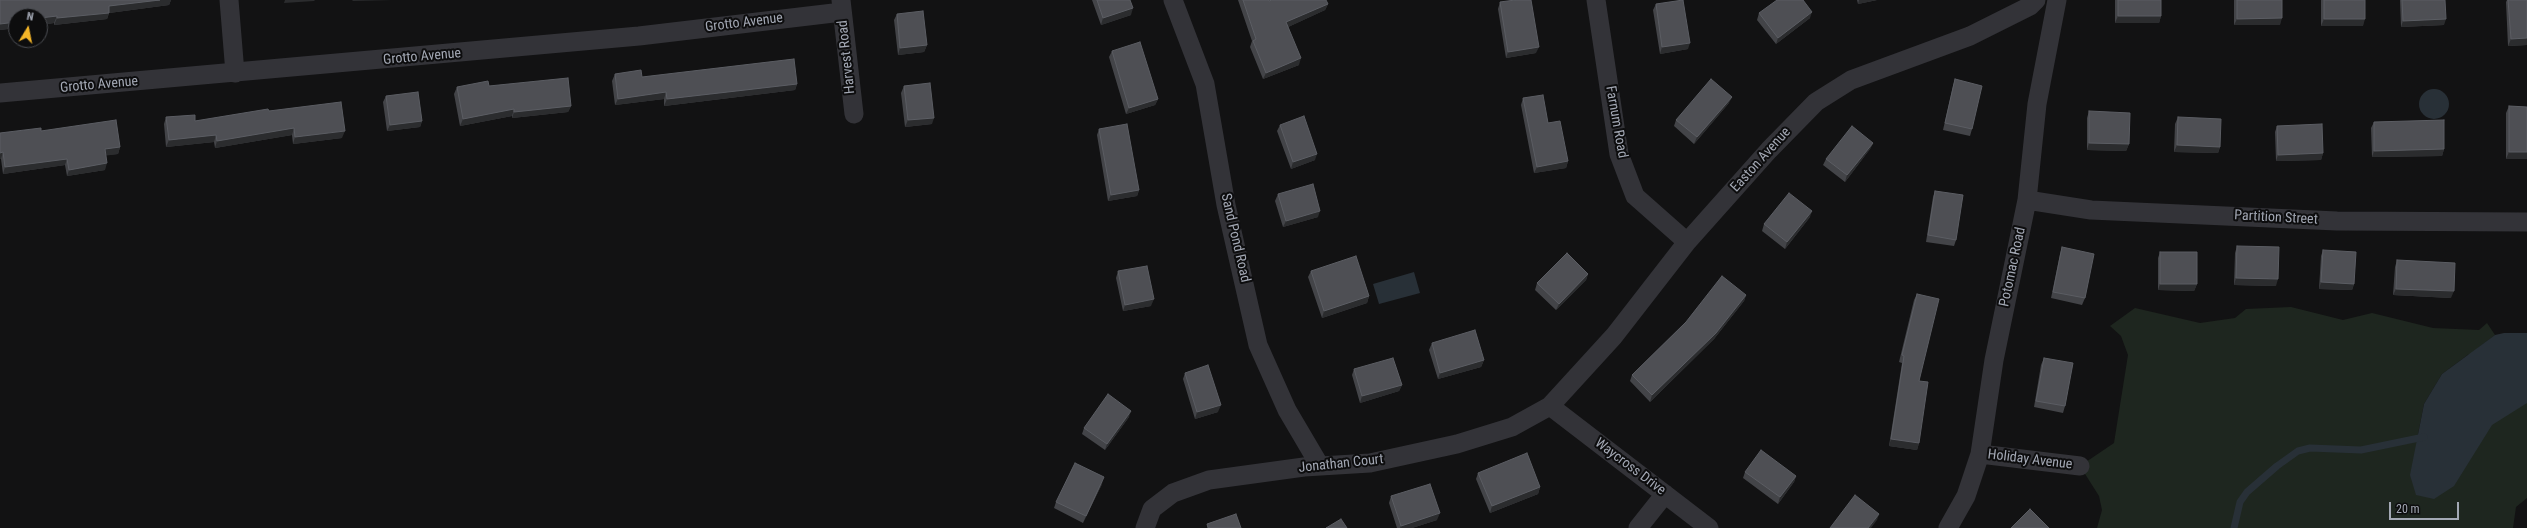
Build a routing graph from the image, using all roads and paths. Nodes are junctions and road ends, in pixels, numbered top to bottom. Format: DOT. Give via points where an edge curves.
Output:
graph roads {
  1 [pos="229,0"];
  2 [pos="1172,0"];
  3 [pos="1596,0"];
  4 [pos="2036,0"];
  5 [pos="2057,0"];
  6 [pos="842,6"];
  7 [pos="235,72"];
  8 [pos="0,93"];
  9 [pos="854,114"];
  10 [pos="2027,200"];
  11 [pos="2527,222"];
  12 [pos="1687,242"];
  13 [pos="1550,406"];
  14 [pos="1980,454"];
  15 [pos="1320,466"];
  16 [pos="2080,466"];
  17 [pos="1665,494"];
  18 [pos="1145,528"];
  19 [pos="1638,528"];
  20 [pos="1709,528"];
  21 [pos="1948,528"];
  1 -- 7 [label="street"];
  2 -- 15 [label="street, Sand Pond Road" via="1205,84 1226,205 1258,345 1287,410"];
  3 -- 12 [label="street, Farnum Road" via="1619,154 1634,196"];
  4 -- 12 [label="street, Easton Avenue" via="2030,6 1970,36 1851,80 1816,102 1769,150"];
  5 -- 10 [label="street, Potomac Road" via="2037,104"];
  6 -- 7 [label="street, Grotto Avenue" via="631,37"];
  6 -- 9 [label="street, Harvest Road"];
  7 -- 8 [label="street, Grotto Avenue"];
  10 -- 11 [label="street, Partition Street" via="2091,210 2337,221"];
  10 -- 14 [label="street, Potomac Road" via="1994,360"];
  12 -- 13 [label="street, Easton Avenue" via="1614,336"];
  13 -- 15 [label="street, Jonathan Court" via="1512,427 1457,444 1370,463"];
  13 -- 17 [label="street, Waycross Drive"];
  14 -- 16 [label="street, Holiday Avenue"];
  14 -- 21 [label="street, Potomac Road" via="1966,496"];
  15 -- 18 [label="street, Jonathan Court" via="1209,480 1190,486 1173,493 1152,509"];
  17 -- 19 [label="street"];
  17 -- 20 [label="street, Waycross Drive"];
}
